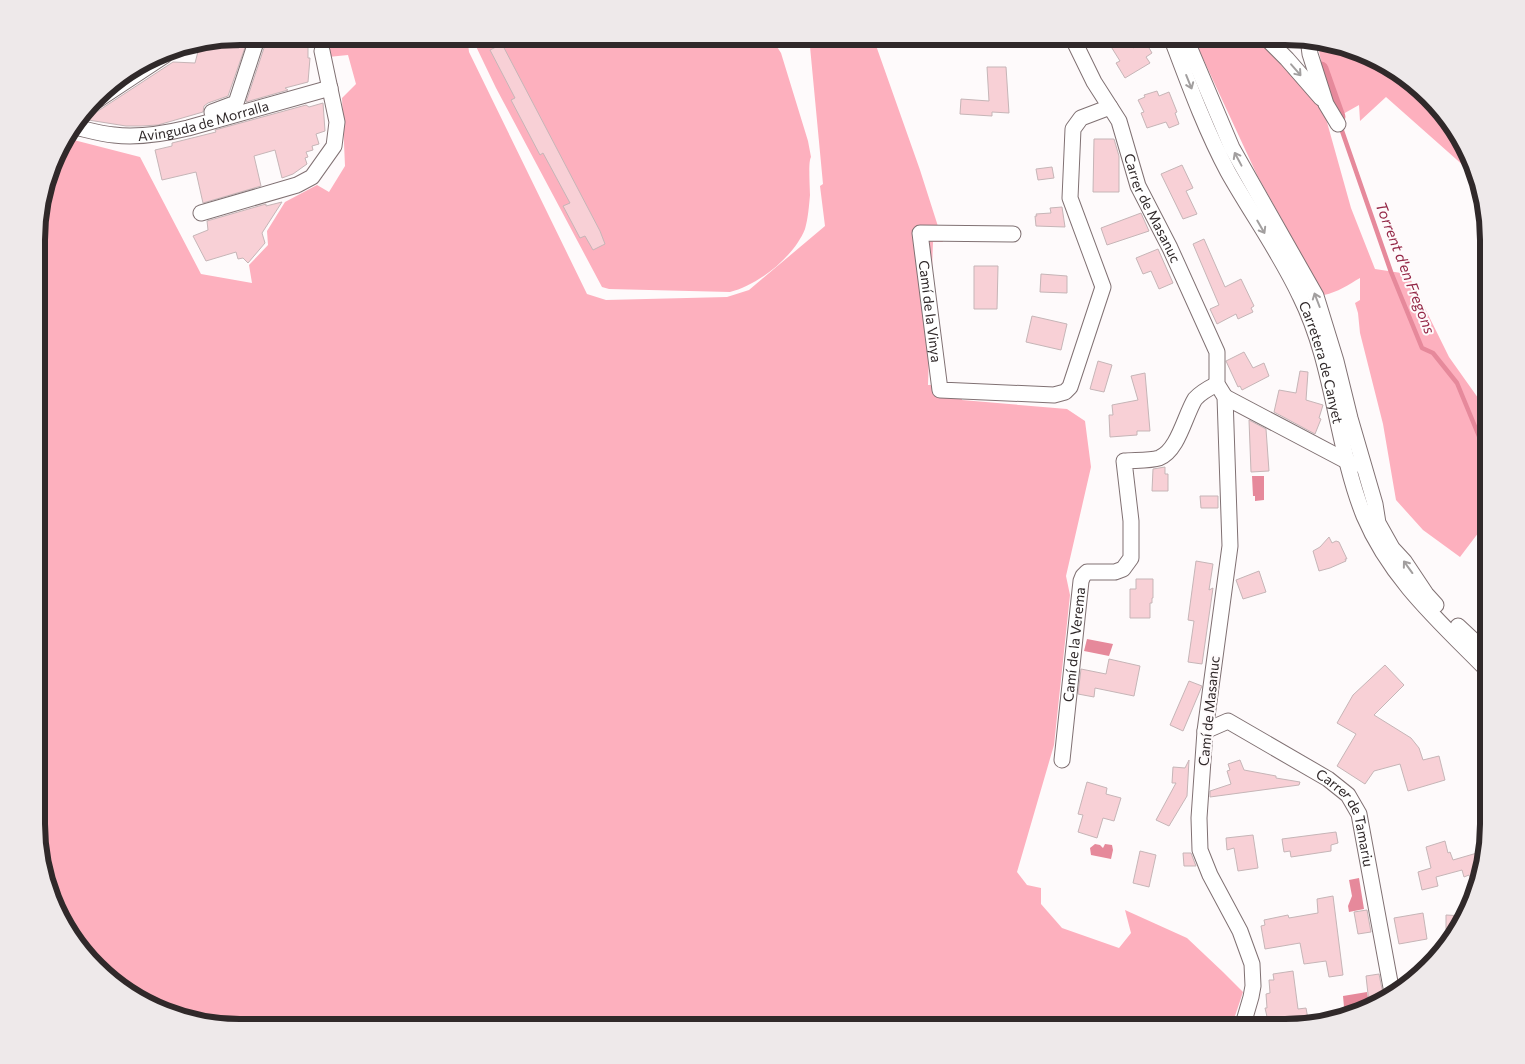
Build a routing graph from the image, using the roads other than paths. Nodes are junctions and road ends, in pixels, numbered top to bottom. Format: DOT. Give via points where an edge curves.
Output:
graph roads {
  1 [pos="255,45"];
  2 [pos="1076,45"];
  3 [pos="1174,45"];
  4 [pos="1188,45"];
  5 [pos="1273,45"];
  6 [pos="1309,47"];
  7 [pos="322,51"];
  8 [pos="330,88"];
  9 [pos="1326,104"];
  10 [pos="1110,107"];
  11 [pos="1338,124"];
  12 [pos="80,128"];
  13 [pos="188,128"];
  14 [pos="200,213"];
  15 [pos="1013,234"];
  16 [pos="1217,384"];
  17 [pos="1225,397"];
  18 [pos="1348,463"];
  19 [pos="1378,523"];
  20 [pos="1464,633"];
  21 [pos="1480,647"];
  22 [pos="1480,654"];
  23 [pos="1480,663"];
  24 [pos="1205,731"];
  25 [pos="1062,760"];
  26 [pos="1391,987"];
  27 [pos="1245,1019"];
  1 -- 13 [label="street" via="236,103 198,117"];
  2 -- 10 [label="street, Carrer de Masanuc"];
  3 -- 18 [label="street, Carretera de Canyet, one-way" via="1228,171 1301,296 1319,346"];
  19 -- 4 [label="street, Carretera de Canyet, one-way" via="1316,296 1232,148"];
  5 -- 9 [label="street, one-way"];
  6 -- 9 [label="street"];
  7 -- 8 [label="street"];
  8 -- 13 [label="street, Avinguda de Morralla"];
  8 -- 14 [label="street" via="337,122 334,146 312,177 297,185"];
  9 -- 11 [label="street"];
  10 -- 15 [label="street, Camí de la Vinya" via="1081,118 1073,129 1070,198 1103,287 1070,387 1066,392 1054,395 940,390 920,233"];
  10 -- 16 [label="street, Carrer de Masanuc" via="1119,121 1138,186 1217,352"];
  12 -- 13 [label="street, Avinguda de Morralla" via="136,137"];
  16 -- 17 [label="street, Camí de Masanuc"];
  16 -- 25 [label="street, Camí de la Verema" via="1196,399 1168,451 1158,458 1124,461 1132,558 1123,570 1087,572 1081,581"];
  17 -- 18 [label="street"];
  17 -- 24 [label="street, Camí de Masanuc" via="1230,546"];
  18 -- 19 [label="street" via="1356,466 1370,514"];
  18 -- 23 [label="street, Carretera de Canyet" via="1365,517 1395,572"];
  20 -- 19 [label="street, Carretera de Canyet, one-way" via="1426,594"];
  20 -- 21 [label="street, Carretera de Canyet"];
  20 -- 22 [label="street"];
  24 -- 26 [label="street, Carrer de Tamariu" via="1228,721 1328,779 1348,795 1359,814"];
  24 -- 27 [label="street, Camí de Masanuc" via="1200,850 1240,931 1252,964 1253,986"];
}
